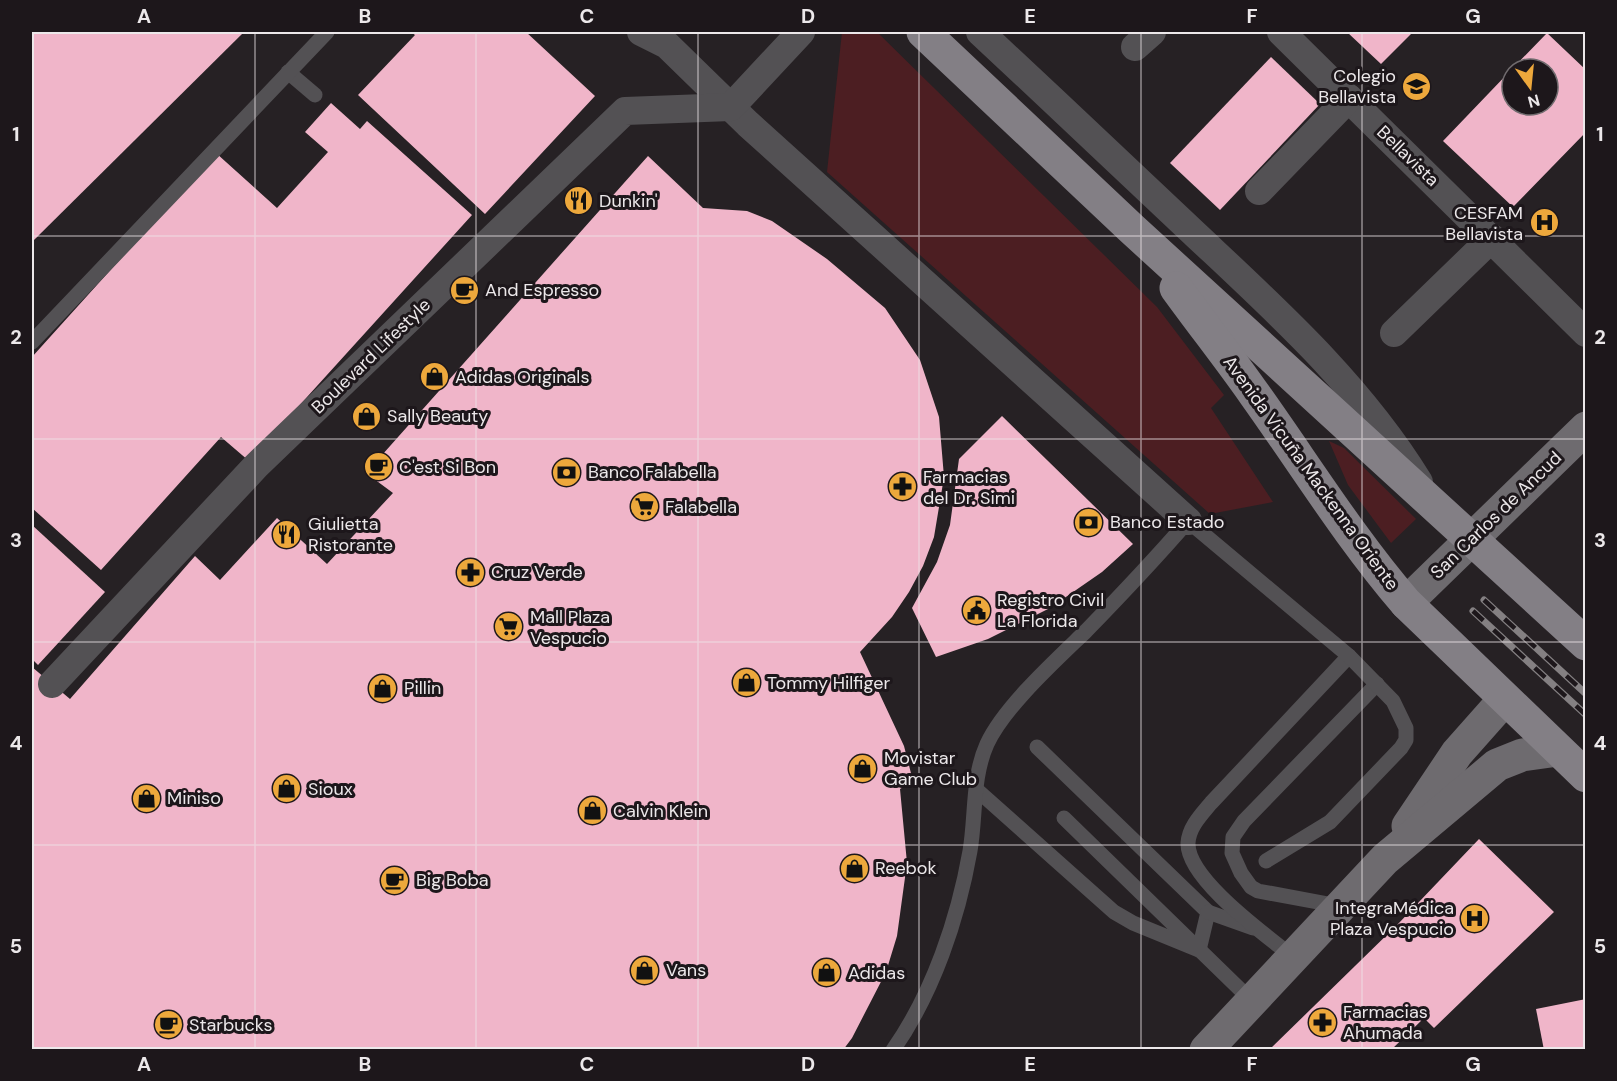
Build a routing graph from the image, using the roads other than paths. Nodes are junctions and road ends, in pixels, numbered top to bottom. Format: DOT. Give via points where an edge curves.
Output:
graph roads {
  1 [pos="327,32"];
  2 [pos="641,32"];
  3 [pos="801,32"];
  4 [pos="923,32"];
  5 [pos="980,32"];
  6 [pos="1281,32"];
  7 [pos="288,72"];
  8 [pos="315,95"];
  9 [pos="1349,98"];
  10 [pos="730,107"];
  11 [pos="1259,191"];
  12 [pos="1132,229"];
  13 [pos="1492,238"];
  14 [pos="1394,333"];
  15 [pos="1586,333"];
  16 [pos="32,342"];
  17 [pos="1586,428"];
  18 [pos="1432,504"];
  19 [pos="1188,521"];
  20 [pos="1470,538"];
  21 [pos="1406,603"];
  22 [pos="1586,644"];
  23 [pos="1350,656"];
  24 [pos="52,684"];
  25 [pos="1377,684"];
  26 [pos="1504,700"];
  27 [pos="1038,747"];
  28 [pos="1558,750"];
  29 [pos="1586,776"];
  30 [pos="977,790"];
  31 [pos="1064,818"];
  32 [pos="1384,859"];
  33 [pos="1266,861"];
  34 [pos="1339,906"];
  35 [pos="1208,912"];
  36 [pos="1259,930"];
  37 [pos="1199,950"];
  38 [pos="1293,957"];
  39 [pos="1252,1001"];
  40 [pos="893,1050"];
  41 [pos="1206,1050"];
  1 -- 7 [label="lane"];
  2 -- 10 [label="street" via="667,45"];
  3 -- 10 [label="street"];
  4 -- 12 [label="main road, Avenida Vicuña Mackenna Oriente"];
  5 -- 18 [label="street" via="1343,378 1392,440"];
  6 -- 9 [label="street, Bellavista"];
  7 -- 8 [label="lane"];
  7 -- 16 [label="lane"];
  9 -- 11 [label="street"];
  9 -- 13 [label="street, Bellavista"];
  10 -- 19 [label="street"];
  10 -- 24 [label="street, Boulevard Lifestyle" via="626,111 256,466"];
  12 -- 18 [label="main road, Avenida Vicuña Mackenna Oriente"];
  12 -- 21 [label="main road, Avenida Vicuña Mackenna Oriente" via="1256,396 1356,541"];
  13 -- 14 [label="street"];
  13 -- 15 [label="street, Bellavista"];
  17 -- 20 [label="street, San Carlos de Ancud"];
  18 -- 20 [label="main road, Avenida Vicuña Mackenna Oriente"];
  19 -- 23 [label="lane"];
  19 -- 30 [label="lane" via="1006,716 987,743"];
  20 -- 21 [label="street, San Carlos de Ancud"];
  20 -- 22 [label="main road, Avenida Vicuña Mackenna Oriente"];
  21 -- 26 [label="main road, Avenida Vicuña Mackenna Oriente"];
  23 -- 25 [label="lane"];
  23 -- 36 [label="lane" via="1211,803 1190,834 1189,853 1197,870"];
  25 -- 33 [label="lane" via="1404,719 1407,733 1401,748 1330,822"];
  25 -- 34 [label="lane" via="1233,837 1241,873 1251,887"];
  26 -- 28 [label="main road, Avenida Vicuña Mackenna Oriente"];
  26 -- 32 [label="street" via="1457,753"];
  27 -- 35 [label="lane"];
  28 -- 29 [label="main road, Avenida Vicuña Mackenna Oriente"];
  28 -- 32 [label="street" via="1522,754 1497,765"];
  30 -- 37 [label="lane" via="1114,912"];
  30 -- 40 [label="lane" via="970,850 951,923 925,994"];
  31 -- 37 [label="lane"];
  32 -- 34 [label="street"];
  34 -- 38 [label="street"];
  35 -- 36 [label="lane"];
  35 -- 37 [label="lane"];
  36 -- 38 [label="lane"];
  37 -- 39 [label="lane"];
  38 -- 39 [label="street"];
  39 -- 41 [label="street"];
}
